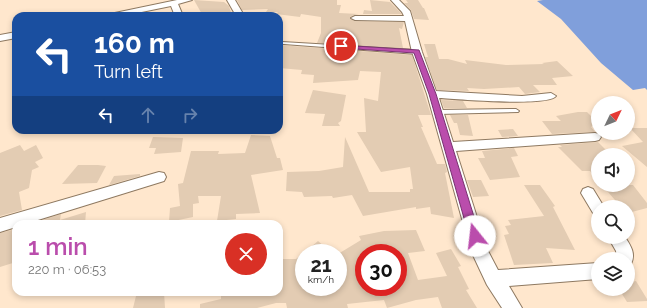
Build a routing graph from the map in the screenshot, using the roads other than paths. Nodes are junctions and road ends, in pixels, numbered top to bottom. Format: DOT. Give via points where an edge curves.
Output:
graph roads {
  1 [pos="188,0"];
  2 [pos="231,0"];
  3 [pos="395,0"];
  4 [pos="174,3"];
  5 [pos="130,12"];
  6 [pos="177,12"];
  7 [pos="238,12"];
  8 [pos="355,18"];
  9 [pos="409,18"];
  10 [pos="12,36"];
  11 [pos="0,38"];
  12 [pos="284,42"];
  13 [pos="417,52"];
  14 [pos="432,94"];
  15 [pos="551,96"];
  16 [pos="516,111"];
  17 [pos="438,112"];
  18 [pos="591,137"];
  19 [pos="448,147"];
  20 [pos="160,177"];
  21 [pos="588,193"];
  22 [pos="592,200"];
  23 [pos="17,220"];
  24 [pos="12,221"];
  25 [pos="0,225"];
  26 [pos="591,272"];
  27 [pos="493,279"];
  28 [pos="513,308"];
  1 -- 4 [label="street"];
  2 -- 7 [label="street"];
  3 -- 9 [label="street"];
  4 -- 5 [label="street"];
  4 -- 6 [label="street"];
  8 -- 9 [label="street"];
  9 -- 13 [label="street"];
  10 -- 11 [label="street"];
  12 -- 13 [label="lane"];
  13 -- 14 [label="street"];
  14 -- 15 [label="street" via="522,99"];
  14 -- 17 [label="street"];
  16 -- 17 [label="lane"];
  17 -- 19 [label="street"];
  18 -- 19 [label="street"];
  19 -- 27 [label="street" via="479,251"];
  20 -- 23 [label="street"];
  21 -- 22 [label="street"];
  24 -- 25 [label="street"];
  26 -- 27 [label="street"];
  27 -- 28 [label="street"];
}
